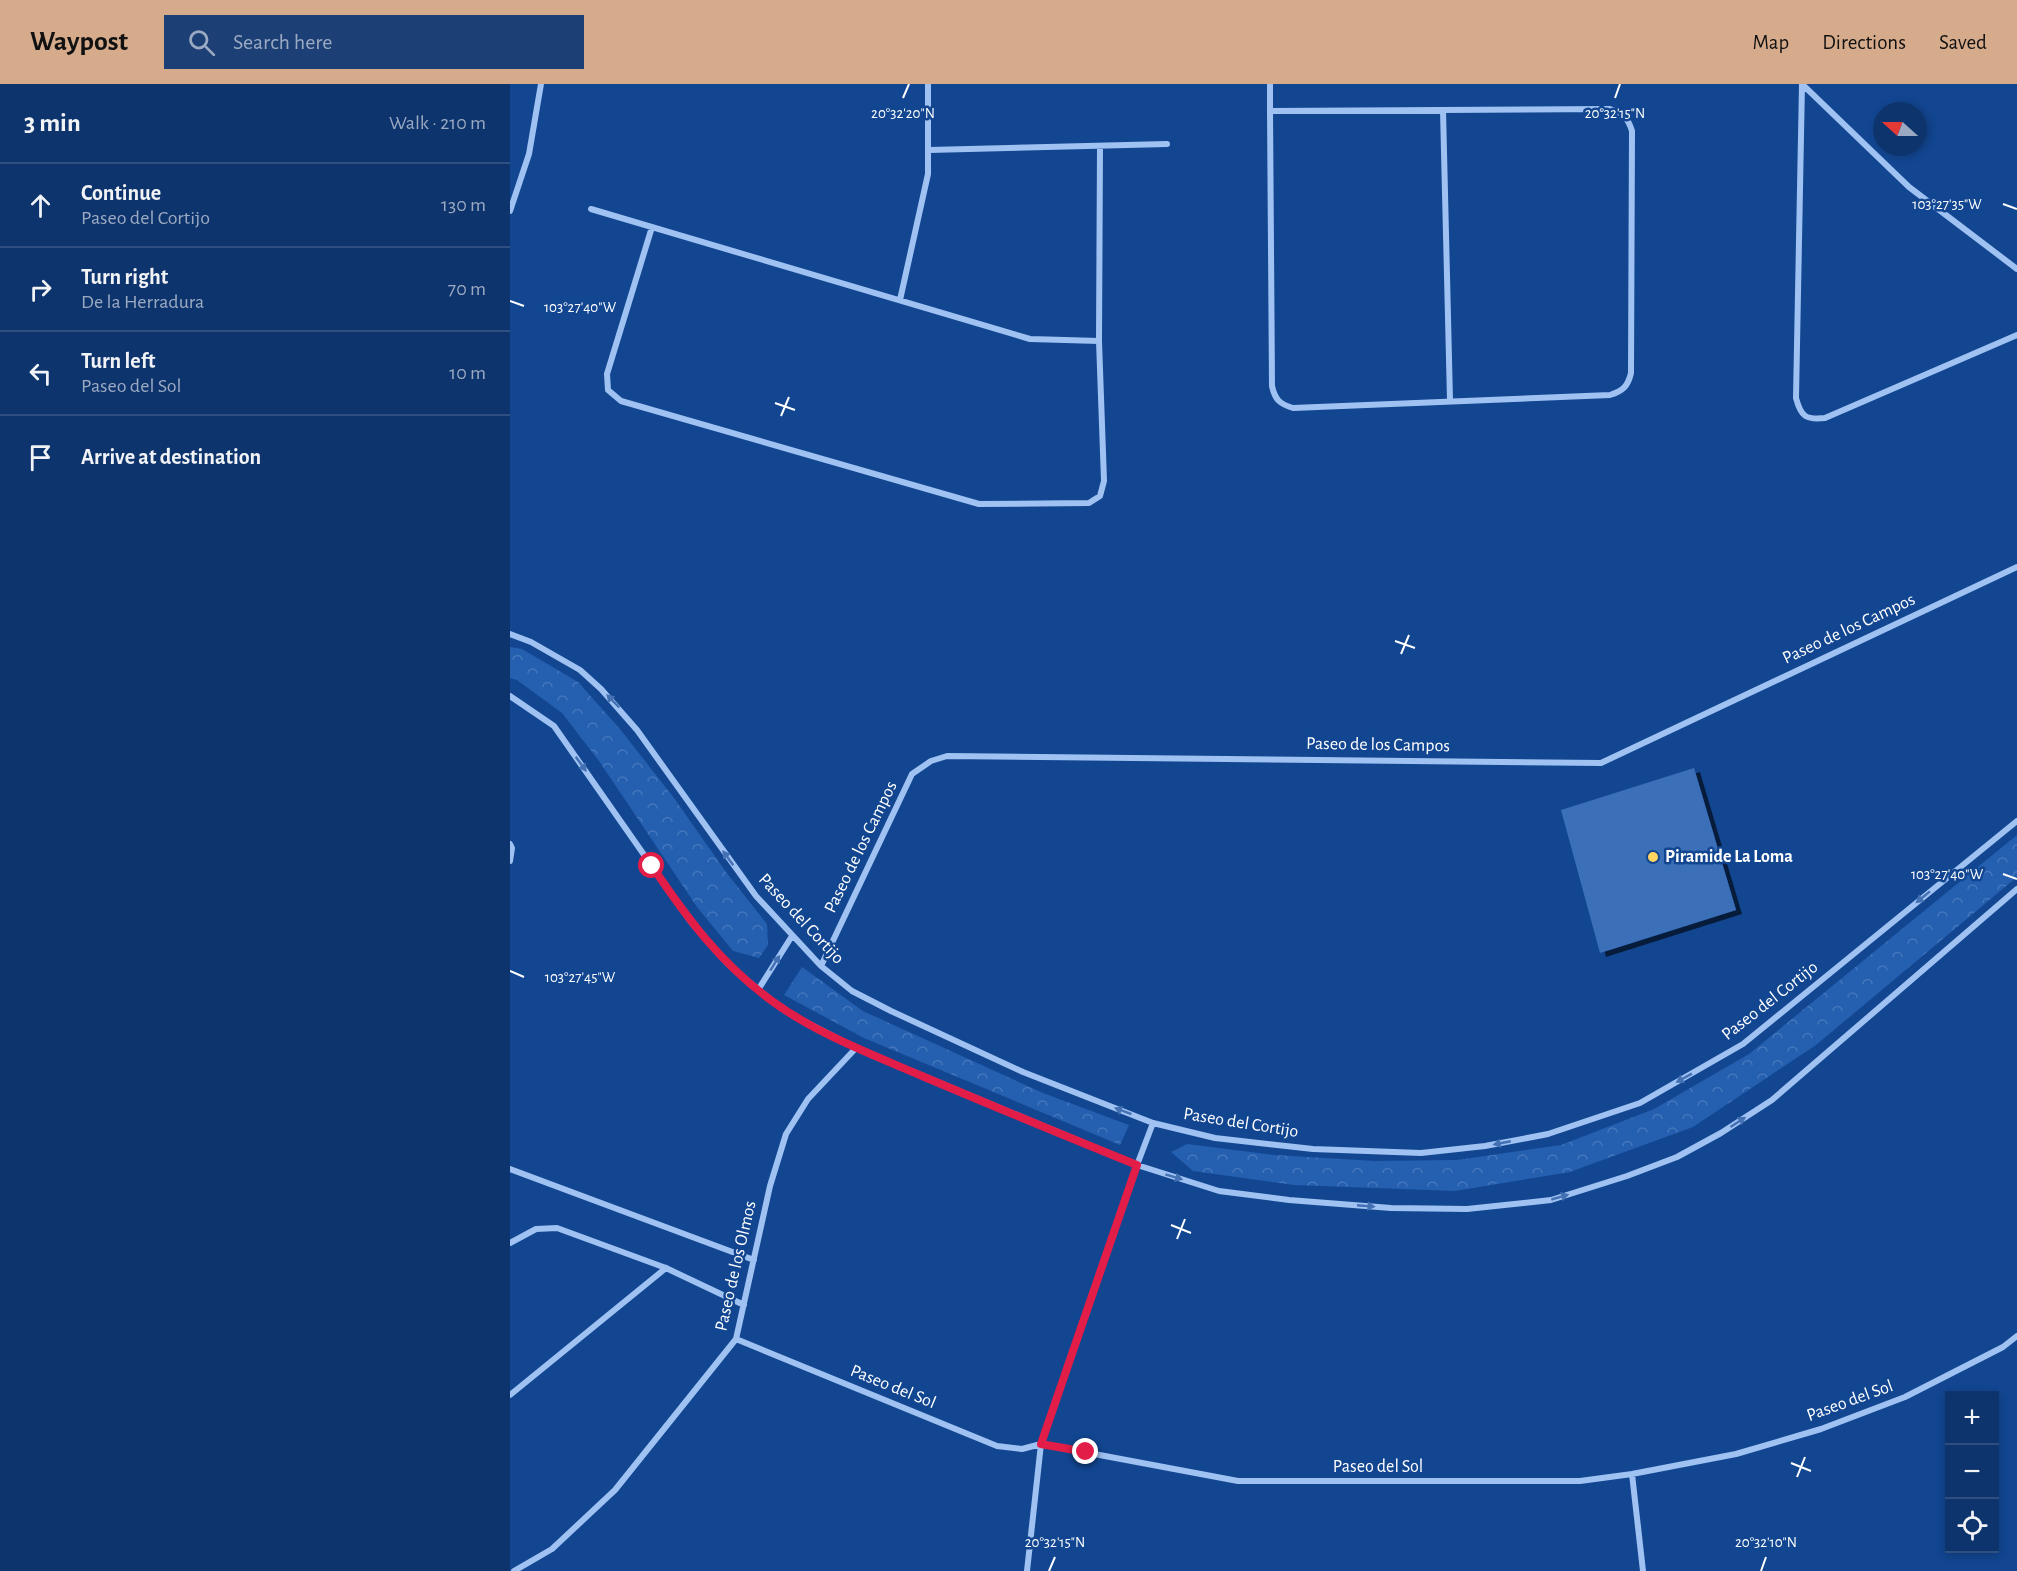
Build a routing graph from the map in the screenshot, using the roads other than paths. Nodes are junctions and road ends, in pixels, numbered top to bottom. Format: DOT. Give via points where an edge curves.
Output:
graph roads {
  1 [pos="541,84"];
  2 [pos="928,84"];
  3 [pos="1270,84"];
  4 [pos="1802,84"];
  5 [pos="1443,110"];
  6 [pos="1270,111"];
  7 [pos="1167,144"];
  8 [pos="1100,146"];
  9 [pos="929,150"];
  10 [pos="513,192"];
  11 [pos="591,209"];
  12 [pos="510,211"];
  13 [pos="652,227"];
  14 [pos="2017,269"];
  15 [pos="900,300"];
  16 [pos="2017,335"];
  17 [pos="1099,341"];
  18 [pos="1450,400"];
  19 [pos="2017,567"];
  20 [pos="510,634"];
  21 [pos="510,696"];
  22 [pos="2017,821"];
  23 [pos="510,844"];
  24 [pos="510,861"];
  25 [pos="2017,890"];
  26 [pos="792,936"];
  27 [pos="820,966"];
  28 [pos="758,990"];
  29 [pos="856,1048"];
  30 [pos="1153,1123"];
  31 [pos="1137,1165"];
  32 [pos="510,1169"];
  33 [pos="510,1243"];
  34 [pos="754,1260"];
  35 [pos="666,1268"];
  36 [pos="744,1305"];
  37 [pos="2017,1336"];
  38 [pos="736,1339"];
  39 [pos="510,1395"];
  40 [pos="1041,1444"];
  41 [pos="1632,1474"];
  42 [pos="514,1571"];
  43 [pos="1027,1571"];
  44 [pos="1643,1571"];
  1 -- 10 [label="street" via="529,154"];
  2 -- 9 [label="street"];
  3 -- 6 [label="street"];
  4 -- 14 [label="street" via="1909,187"];
  4 -- 16 [label="street" via="1796,398 1800,412 1812,420 1826,418"];
  5 -- 6 [label="street"];
  5 -- 18 [label="street"];
  5 -- 18 [label="street" via="1610,109 1629,120 1632,131 1628,384 1610,395"];
  6 -- 18 [label="street" via="1274,397 1293,408"];
  7 -- 8 [label="street"];
  8 -- 9 [label="street"];
  8 -- 17 [label="street"];
  9 -- 15 [label="street" via="928,174"];
  10 -- 12 [label="street"];
  11 -- 13 [label="street"];
  13 -- 15 [label="street"];
  13 -- 17 [label="street" via="607,374 608,390 621,401 979,504 1089,502 1100,496 1104,481"];
  15 -- 17 [label="street" via="1030,339"];
  19 -- 27 [label="street, Paseo de los Campos" via="1601,763 947,756 931,761 912,774"];
  26 -- 20 [label="street, Paseo del Cortijo, one-way" via="756,896 620,708 580,670"];
  21 -- 28 [label="street, one-way" via="554,726 691,922 728,964"];
  22 -- 30 [label="street, Paseo del Cortijo, one-way" via="1743,1044 1640,1102 1592,1120 1548,1134 1421,1153 1313,1149 1215,1138"];
  23 -- 24 [label="street"];
  31 -- 25 [label="street, one-way" via="1219,1191 1289,1200 1467,1209 1551,1200 1677,1157 1772,1100"];
  26 -- 27 [label="street, Paseo del Cortijo"];
  28 -- 26 [label="street, one-way"];
  30 -- 27 [label="street, Paseo del Cortijo, one-way" via="1023,1072 891,1011 852,991"];
  28 -- 29 [label="street" via="794,1016"];
  29 -- 31 [label="street"];
  29 -- 34 [label="street, Paseo de los Olmos" via="808,1099 786,1134"];
  30 -- 31 [label="street"];
  31 -- 40 [label="street"];
  32 -- 34 [label="street"];
  33 -- 35 [label="street" via="536,1229 557,1228"];
  34 -- 36 [label="street, Paseo de los Olmos"];
  35 -- 36 [label="street"];
  35 -- 39 [label="street"];
  36 -- 38 [label="street, Paseo de los Olmos"];
  37 -- 41 [label="street, Paseo del Sol" via="2004,1347 1905,1397 1821,1429 1736,1454"];
  38 -- 40 [label="street, Paseo del Sol" via="997,1446 1023,1449"];
  38 -- 42 [label="street, Paseo de los Olmos" via="615,1490 552,1549"];
  40 -- 41 [label="street, Paseo del Sol" via="1238,1481 1580,1481"];
  40 -- 43 [label="street"];
  41 -- 44 [label="street"];
}
